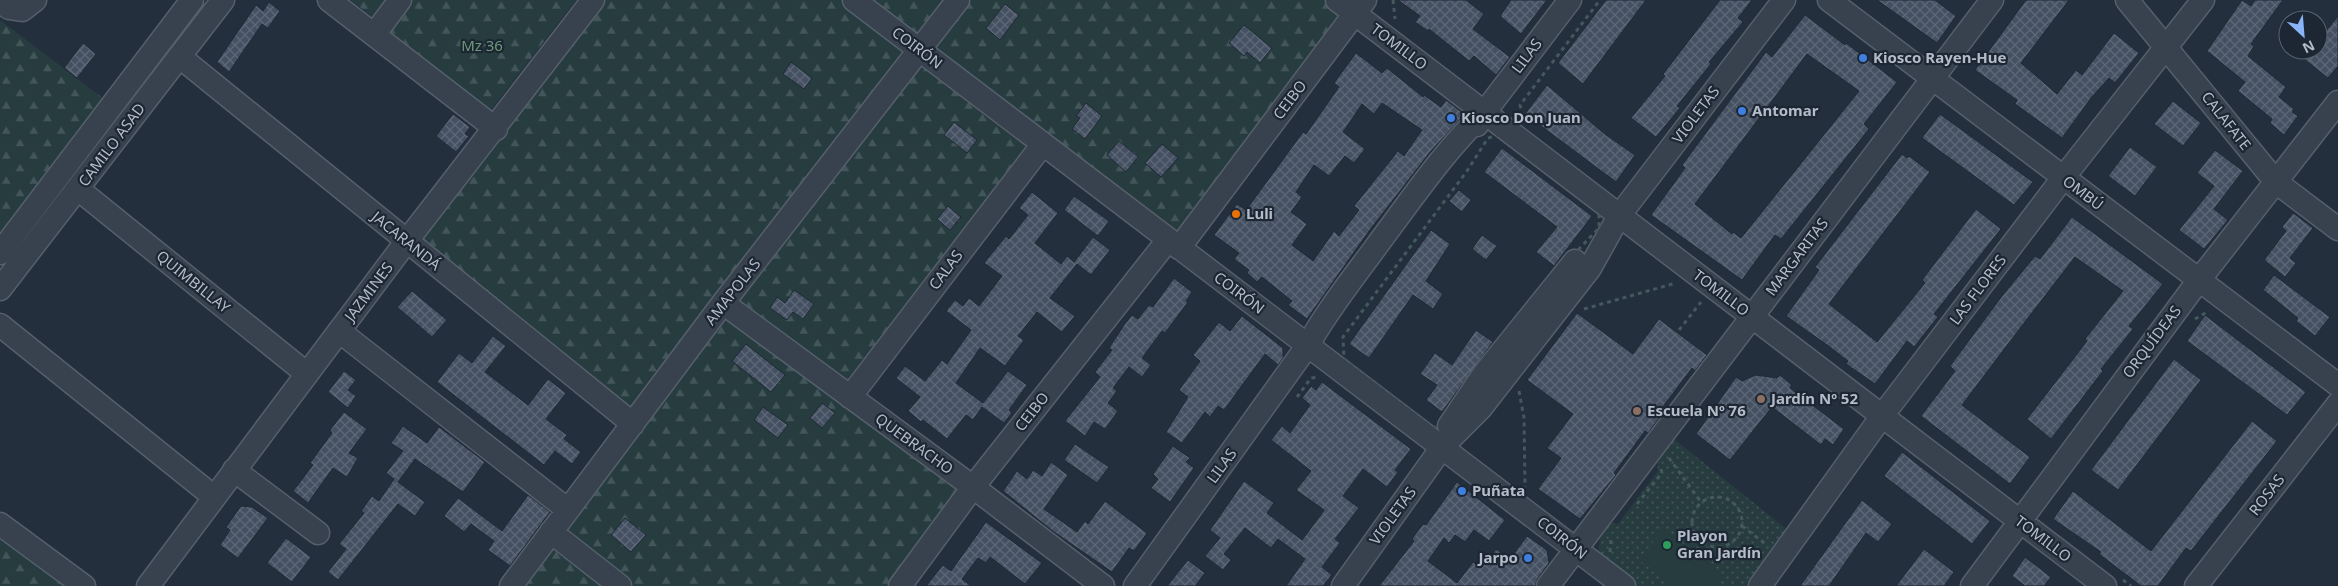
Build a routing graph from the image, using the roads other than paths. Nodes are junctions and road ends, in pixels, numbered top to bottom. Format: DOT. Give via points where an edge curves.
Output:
graph roads {
  1 [pos="192,0"];
  2 [pos="223,0"];
  3 [pos="329,0"];
  4 [pos="400,0"];
  5 [pos="593,0"];
  6 [pos="854,0"];
  7 [pos="958,0"];
  8 [pos="1570,0"];
  9 [pos="1784,0"];
  10 [pos="1830,0"];
  11 [pos="1992,0"];
  12 [pos="2127,0"];
  13 [pos="2203,0"];
  14 [pos="0,1"];
  15 [pos="1352,4"];
  16 [pos="29,5"];
  17 [pos="374,35"];
  18 [pos="2165,48"];
  19 [pos="920,51"];
  20 [pos="180,57"];
  21 [pos="1932,79"];
  22 [pos="2338,102"];
  23 [pos="1484,113"];
  24 [pos="496,128"];
  25 [pos="1043,144"];
  26 [pos="2063,178"];
  27 [pos="2276,182"];
  28 [pos="78,189"];
  29 [pos="1615,223"];
  30 [pos="2338,229"];
  31 [pos="406,242"];
  32 [pos="1174,244"];
  33 [pos="0,253"];
  34 [pos="2199,280"];
  35 [pos="0,290"];
  36 [pos="723,303"];
  37 [pos="1752,317"];
  38 [pos="0,325"];
  39 [pos="339,331"];
  40 [pos="1308,345"];
  41 [pos="307,374"];
  42 [pos="2338,385"];
  43 [pos="850,397"];
  44 [pos="2338,404"];
  45 [pos="1882,416"];
  46 [pos="633,424"];
  47 [pos="1442,446"];
  48 [pos="234,470"];
  49 [pos="973,486"];
  50 [pos="214,497"];
  51 [pos="568,510"];
  52 [pos="2019,520"];
  53 [pos="0,524"];
  54 [pos="551,532"];
  55 [pos="318,533"];
  56 [pos="1576,549"];
  57 [pos="84,586"];
  58 [pos="148,586"];
  59 [pos="511,586"];
  60 [pos="620,586"];
  61 [pos="900,586"];
  62 [pos="1103,586"];
  63 [pos="1135,586"];
  64 [pos="1343,586"];
  65 [pos="1548,586"];
  66 [pos="1624,586"];
  67 [pos="1760,586"];
  68 [pos="1972,586"];
  69 [pos="2105,586"];
  70 [pos="2196,586"];
  1 -- 33 [label="street, CAMILO ASAD"];
  2 -- 20 [label="street, CAMILO ASAD"];
  3 -- 17 [label="street"];
  4 -- 17 [label="street"];
  5 -- 24 [label="street, JAZMINES"];
  6 -- 19 [label="street, COIRÓN"];
  7 -- 19 [label="street, AMAPOLAS"];
  8 -- 23 [label="street, LILAS"];
  9 -- 29 [label="street, VIOLETAS"];
  10 -- 21 [label="street, OMBÚ"];
  11 -- 21 [label="street, MARGARITAS"];
  12 -- 18 [label="street, CALAFATE"];
  13 -- 18 [label="street, LAS FLORES"];
  14 -- 16 [label="street" via="9,8"];
  15 -- 23 [label="street, TOMILLO"];
  15 -- 32 [label="street, CEIBO"];
  17 -- 24 [label="street"];
  18 -- 26 [label="street, LAS FLORES"];
  18 -- 27 [label="street, CALAFATE"];
  19 -- 25 [label="street, COIRÓN"];
  19 -- 36 [label="street, AMAPOLAS"];
  20 -- 28 [label="street, CAMILO ASAD"];
  20 -- 31 [label="street, JACARANDÁ"];
  21 -- 26 [label="street, OMBÚ"];
  21 -- 37 [label="street, MARGARITAS"];
  22 -- 27 [label="street, ORQUÍDEAS"];
  23 -- 29 [label="street, TOMILLO"];
  23 -- 40 [label="street, LILAS" via="1413,223 1331,324"];
  24 -- 31 [label="street, JAZMINES"];
  25 -- 32 [label="street, COIRÓN"];
  25 -- 43 [label="street, CALAS"];
  26 -- 34 [label="street, OMBÚ"];
  26 -- 45 [label="street, LAS FLORES"];
  27 -- 30 [label="street, CALAFATE"];
  27 -- 34 [label="street, ORQUÍDEAS"];
  28 -- 35 [label="street, CAMILO ASAD"];
  28 -- 41 [label="street, QUIMBILLAY"];
  29 -- 37 [label="street, TOMILLO"];
  29 -- 47 [label="street, VIOLETAS" via="1590,268 1480,408"];
  31 -- 39 [label="street, JAZMINES"];
  31 -- 46 [label="street, JACARANDÁ"];
  32 -- 40 [label="street, COIRÓN"];
  32 -- 49 [label="street, CEIBO"];
  34 -- 42 [label="street, OMBÚ"];
  34 -- 52 [label="street, ORQUÍDEAS"];
  36 -- 43 [label="street, QUEBRACHO"];
  36 -- 46 [label="street, AMAPOLAS"];
  37 -- 45 [label="street, TOMILLO"];
  37 -- 56 [label="street, MARGARITAS"];
  38 -- 50 [label="street"];
  39 -- 41 [label="street, JAZMINES"];
  39 -- 51 [label="street"];
  40 -- 47 [label="street, COIRÓN"];
  40 -- 63 [label="street, LILAS"];
  41 -- 48 [label="street, JAZMINES"];
  43 -- 49 [label="street, QUEBRACHO"];
  44 -- 70 [label="street, ROSAS"];
  45 -- 52 [label="street, TOMILLO"];
  45 -- 67 [label="street, LAS FLORES"];
  46 -- 51 [label="street, AMAPOLAS"];
  47 -- 56 [label="street, COIRÓN"];
  47 -- 64 [label="street, VIOLETAS"];
  48 -- 50 [label="street, JAZMINES"];
  48 -- 55 [label="street"];
  49 -- 61 [label="street, CEIBO"];
  49 -- 62 [label="street, QUEBRACHO"];
  50 -- 58 [label="street, JAZMINES"];
  51 -- 54 [label="street, AMAPOLAS"];
  52 -- 68 [label="street, ORQUÍDEAS"];
  52 -- 69 [label="street, TOMILLO"];
  53 -- 57 [label="street"];
  54 -- 59 [label="street, AMAPOLAS"];
  54 -- 60 [label="street"];
  56 -- 65 [label="street, MARGARITAS"];
  56 -- 66 [label="street, COIRÓN"];
}
